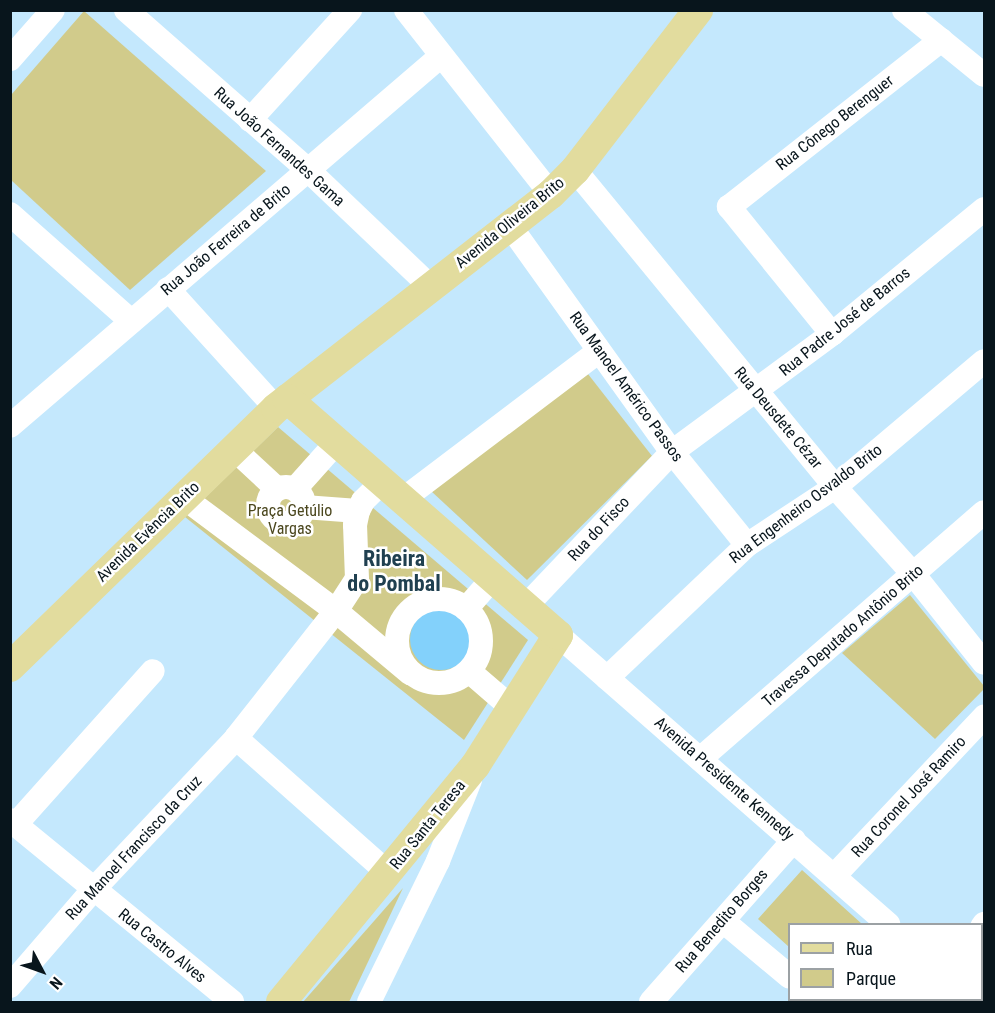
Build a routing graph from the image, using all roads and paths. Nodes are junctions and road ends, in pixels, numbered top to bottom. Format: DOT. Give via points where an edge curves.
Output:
graph roads {
  1 [pos="53,10"];
  2 [pos="126,10"];
  3 [pos="406,10"];
  4 [pos="698,10"];
  5 [pos="348,11"];
  6 [pos="911,12"];
  7 [pos="941,40"];
  8 [pos="441,56"];
  9 [pos="10,59"];
  10 [pos="984,75"];
  11 [pos="250,120"];
  12 [pos="308,170"];
  13 [pos="575,170"];
  14 [pos="551,194"];
  15 [pos="984,209"];
  16 [pos="10,214"];
  17 [pos="510,226"];
  18 [pos="430,286"];
  19 [pos="168,290"];
  20 [pos="131,321"];
  21 [pos="832,334"];
  22 [pos="598,352"];
  23 [pos="984,361"];
  24 [pos="757,392"];
  25 [pos="281,403"];
  26 [pos="11,424"];
  27 [pos="336,443"];
  28 [pos="234,449"];
  29 [pos="672,452"];
  30 [pos="835,487"];
  31 [pos="392,491"];
  32 [pos="292,495"];
  33 [pos="183,497"];
  34 [pos="358,511"];
  35 [pos="984,512"];
  36 [pos="747,545"];
  37 [pos="914,574"];
  38 [pos="493,578"];
  39 [pos="526,606"];
  40 [pos="466,609"];
  41 [pos="336,611"];
  42 [pos="558,635"];
  43 [pos="984,663"];
  44 [pos="10,667"];
  45 [pos="153,671"];
  46 [pos="470,671"];
  47 [pos="410,673"];
  48 [pos="607,678"];
  49 [pos="513,708"];
  50 [pos="984,717"];
  51 [pos="236,738"];
  52 [pos="700,759"];
  53 [pos="475,766"];
  54 [pos="13,822"];
  55 [pos="794,840"];
  56 [pos="388,873"];
  57 [pos="834,876"];
  58 [pos="93,890"];
  59 [pos="723,921"];
  60 [pos="887,923"];
  61 [pos="788,976"];
  62 [pos="10,986"];
  63 [pos="232,1002"];
  64 [pos="281,1002"];
  65 [pos="369,1002"];
  66 [pos="651,1002"];
  1 -- 9 [label="street"];
  2 -- 11 [label="street, Rua João Fernandes Gama"];
  3 -- 8 [label="street"];
  4 -- 13 [label="main road, Avenida Oliveira Brito"];
  5 -- 11 [label="street"];
  6 -- 7 [label="street"];
  7 -- 10 [label="street"];
  7 -- 21 [label="street, Rua Cônego Berenguer" via="729,207"];
  8 -- 12 [label="street, Rua João Ferreira de Brito"];
  8 -- 14 [label="street"];
  11 -- 12 [label="street, Rua João Fernandes Gama"];
  12 -- 18 [label="street, Rua João Fernandes Gama"];
  12 -- 19 [label="street, Rua João Ferreira de Brito"];
  13 -- 14 [label="main road, Avenida Oliveira Brito"];
  13 -- 24 [label="street, Rua Deusdete Cézar"];
  14 -- 17 [label="main road, Avenida Oliveira Brito"];
  15 -- 21 [label="street, Rua Padre José de Barros"];
  16 -- 20 [label="street"];
  17 -- 18 [label="main road, Avenida Oliveira Brito"];
  17 -- 22 [label="street, Rua Manoel Américo Passos"];
  18 -- 25 [label="main road, Avenida Oliveira Brito"];
  19 -- 20 [label="street, Rua João Ferreira de Brito"];
  19 -- 25 [label="street"];
  20 -- 26 [label="street, Rua João Ferreira de Brito"];
  21 -- 24 [label="street, Rua Padre José de Barros"];
  22 -- 29 [label="street, Rua Manoel Américo Passos"];
  22 -- 31 [label="street"];
  23 -- 30 [label="street, Rua Engenheiro Osvaldo Brito"];
  24 -- 29 [label="street, Rua Padre José de Barros"];
  24 -- 30 [label="street, Rua Deusdete Cézar"];
  25 -- 27 [label="main road"];
  25 -- 28 [label="main road, Avenida Evência Brito"];
  27 -- 31 [label="main road"];
  27 -- 32 [label="street"];
  28 -- 32 [label="street"];
  28 -- 33 [label="main road, Avenida Evência Brito"];
  29 -- 36 [label="street, Rua Manoel Américo Passos"];
  29 -- 39 [label="street, Rua do Fisco"];
  30 -- 36 [label="street, Rua Engenheiro Osvaldo Brito"];
  30 -- 37 [label="street, Rua Deusdete Cézar"];
  31 -- 34 [label="street" via="363,501"];
  31 -- 38 [label="main road"];
  32 -- 34 [label="street"];
  33 -- 41 [label="street"];
  33 -- 44 [label="main road, Avenida Evência Brito"];
  34 -- 41 [label="street" via="357,579"];
  35 -- 37 [label="street, Travessa Deputado Antônio Brito"];
  36 -- 48 [label="street, Rua Engenheiro Osvaldo Brito"];
  37 -- 43 [label="street, Rua Deusdete Cézar"];
  37 -- 52 [label="street, Travessa Deputado Antônio Brito"];
  38 -- 39 [label="main road"];
  38 -- 40 [label="street"];
  39 -- 42 [label="main road"];
  40 -- 46 [label="street" via="475,619 481,639"];
  40 -- 47 [label="street" via="455,602 429,600 407,614 397,638 402,662"];
  41 -- 47 [label="street"];
  41 -- 51 [label="street"];
  42 -- 48 [label="street, Avenida Presidente Kennedy"];
  42 -- 49 [label="main road, Rua Santa Teresa"];
  45 -- 54 [label="street"];
  46 -- 47 [label="street" via="447,683 434,684"];
  46 -- 49 [label="street"];
  48 -- 52 [label="street, Avenida Presidente Kennedy"];
  49 -- 53 [label="main road, Rua Santa Teresa"];
  50 -- 57 [label="street, Rua Coronel José Ramiro"];
  51 -- 56 [label="street"];
  51 -- 58 [label="street, Rua Manoel Francisco da Cruz"];
  52 -- 55 [label="street, Avenida Presidente Kennedy"];
  53 -- 56 [label="main road, Rua Santa Teresa"];
  53 -- 65 [label="street" via="438,861"];
  54 -- 58 [label="street, Rua Castro Alves"];
  55 -- 57 [label="street, Avenida Presidente Kennedy"];
  55 -- 59 [label="street, Rua Benedito Borges"];
  56 -- 64 [label="main road, Rua Santa Teresa"];
  57 -- 60 [label="street, Avenida Presidente Kennedy"];
  58 -- 62 [label="street, Rua Manoel Francisco da Cruz"];
  58 -- 63 [label="street, Rua Castro Alves"];
  59 -- 61 [label="street"];
  59 -- 66 [label="street, Rua Benedito Borges"];
}
